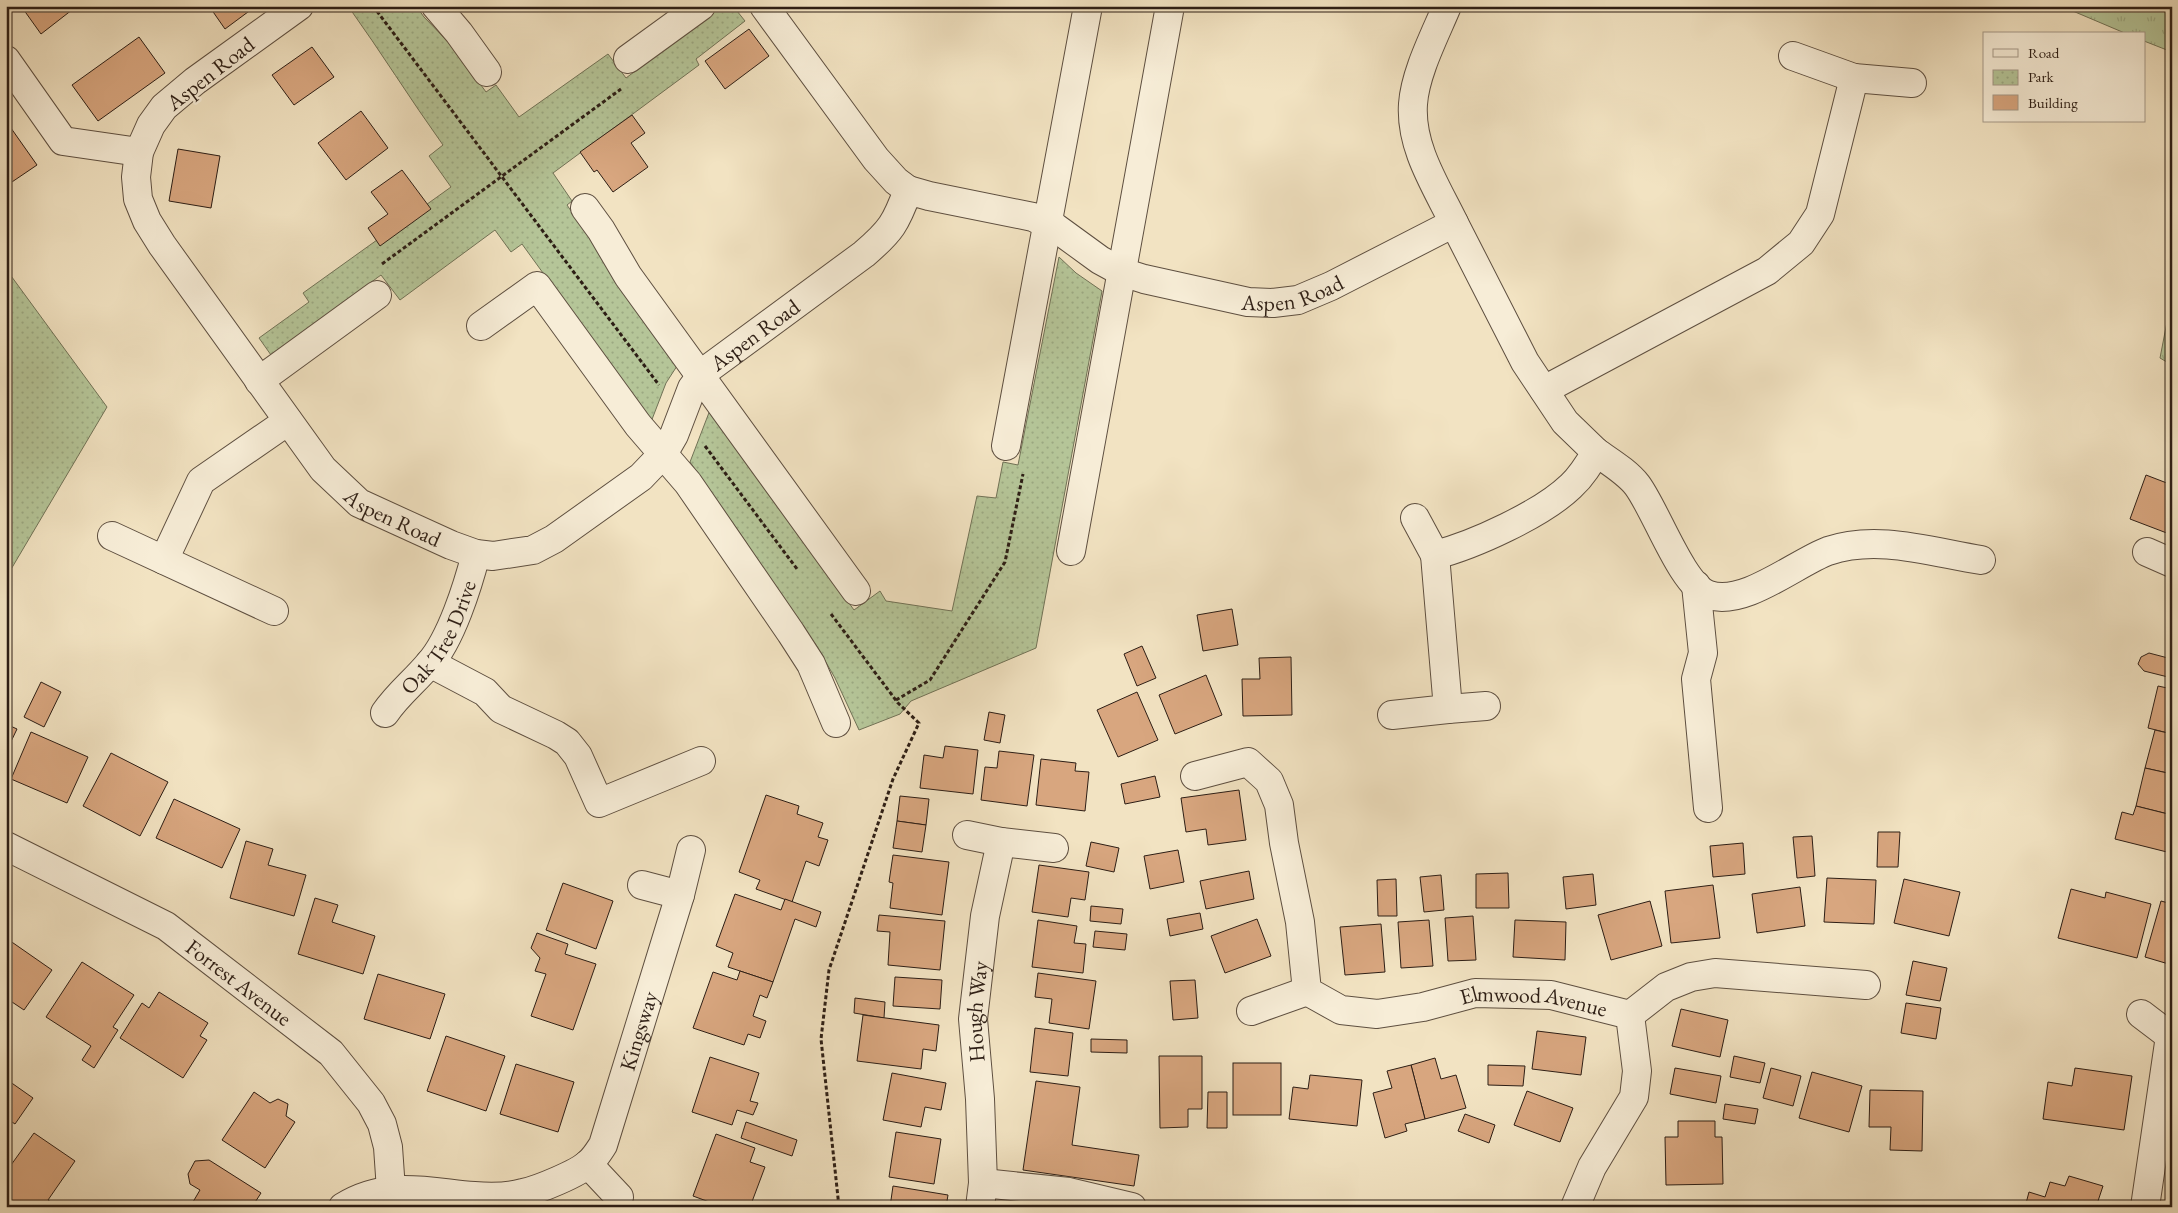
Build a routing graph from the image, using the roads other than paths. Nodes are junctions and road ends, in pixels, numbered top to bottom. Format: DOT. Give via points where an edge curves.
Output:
graph roads {
  1 [pos="299,6"];
  2 [pos="436,6"];
  3 [pos="701,6"];
  4 [pos="764,6"];
  5 [pos="1088,6"];
  6 [pos="1170,6"];
  7 [pos="1447,6"];
  8 [pos="1794,56"];
  9 [pos="628,59"];
  10 [pos="6,60"];
  11 [pos="487,72"];
  12 [pos="1854,78"];
  13 [pos="1912,83"];
  14 [pos="139,152"];
  15 [pos="908,190"];
  16 [pos="585,208"];
  17 [pos="1454,223"];
  18 [pos="1048,224"];
  19 [pos="1122,272"];
  20 [pos="376,283"];
  21 [pos="481,326"];
  22 [pos="700,377"];
  23 [pos="259,381"];
  24 [pos="1544,390"];
  25 [pos="288,421"];
  26 [pos="1006,446"];
  27 [pos="1596,452"];
  28 [pos="663,454"];
  29 [pos="1415,518"];
  30 [pos="112,536"];
  31 [pos="1071,551"];
  32 [pos="2147,552"];
  33 [pos="476,554"];
  34 [pos="1435,555"];
  35 [pos="164,560"];
  36 [pos="1981,560"];
  37 [pos="2172,563"];
  38 [pos="1696,585"];
  39 [pos="856,591"];
  40 [pos="274,612"];
  41 [pos="430,663"];
  42 [pos="1486,706"];
  43 [pos="1448,709"];
  44 [pos="385,713"];
  45 [pos="1392,715"];
  46 [pos="836,723"];
  47 [pos="701,760"];
  48 [pos="1195,776"];
  49 [pos="1708,808"];
  50 [pos="967,835"];
  51 [pos="1001,842"];
  52 [pos="6,846"];
  53 [pos="1054,848"];
  54 [pos="691,850"];
  55 [pos="642,884"];
  56 [pos="680,895"];
  57 [pos="1866,985"];
  58 [pos="1307,991"];
  59 [pos="1251,1011"];
  60 [pos="2141,1014"];
  61 [pos="1630,1015"];
  62 [pos="2171,1036"];
  63 [pos="588,1164"];
  64 [pos="391,1190"];
  65 [pos="982,1195"];
  66 [pos="619,1197"];
  67 [pos="343,1207"];
  68 [pos="1132,1207"];
  69 [pos="1574,1207"];
  70 [pos="2145,1207"];
  1 -- 14 [label="street, Aspen Road" via="164,107"];
  2 -- 11 [label="street"];
  3 -- 9 [label="street"];
  4 -- 15 [label="street, Aspen Road" via="876,160"];
  5 -- 18 [label="street"];
  6 -- 19 [label="street"];
  7 -- 17 [label="street" via="1421,71 1413,104 1414,132 1424,161"];
  8 -- 12 [label="street"];
  10 -- 14 [label="street" via="63,142"];
  12 -- 13 [label="street"];
  12 -- 24 [label="street" via="1820,214 1801,243 1767,271"];
  14 -- 23 [label="street, Aspen Road" via="138,199 147,221"];
  15 -- 18 [label="street, Aspen Road" via="1033,217"];
  15 -- 22 [label="street, Aspen Road" via="886,235"];
  16 -- 22 [label="street" via="628,276"];
  17 -- 19 [label="street, Aspen Road" via="1298,300 1248,302"];
  17 -- 24 [label="street" via="1525,362"];
  18 -- 19 [label="street, Aspen Road"];
  18 -- 26 [label="street"];
  19 -- 31 [label="street"];
  20 -- 23 [label="street"];
  21 -- 28 [label="street" via="537,286 638,425"];
  22 -- 28 [label="street, Aspen Road"];
  22 -- 39 [label="street"];
  23 -- 25 [label="street, Aspen Road"];
  24 -- 27 [label="street" via="1564,422"];
  25 -- 33 [label="street, Aspen Road" via="323,469 359,503"];
  25 -- 35 [label="street" via="201,481"];
  27 -- 34 [label="street" via="1572,486 1550,504 1460,549"];
  27 -- 38 [label="street" via="1636,483 1652,507 1675,556"];
  28 -- 33 [label="street, Aspen Road" via="640,477 554,539 533,550 493,556"];
  28 -- 46 [label="street" via="688,483 791,633 810,664"];
  29 -- 34 [label="street"];
  30 -- 35 [label="street"];
  32 -- 37 [label="street"];
  33 -- 41 [label="street, Oak Tree Drive" via="444,642"];
  34 -- 43 [label="street"];
  35 -- 40 [label="street"];
  36 -- 38 [label="street" via="1882,543 1852,545 1827,552 1732,597 1708,595"];
  38 -- 49 [label="street" via="1703,653 1696,679"];
  41 -- 44 [label="street, Oak Tree Drive"];
  41 -- 47 [label="street" via="485,692 501,710 567,742 578,756 599,803"];
  42 -- 43 [label="street"];
  43 -- 45 [label="street"];
  48 -- 58 [label="street" via="1248,762 1269,781 1279,805 1300,922"];
  50 -- 51 [label="street"];
  51 -- 53 [label="street"];
  51 -- 65 [label="street, Hough Way" via="985,916 973,1019 980,1099"];
  52 -- 64 [label="street, Forrest Avenue" via="166,926 331,1053 370,1103 382,1124 388,1147"];
  54 -- 56 [label="street, Kingsway"];
  55 -- 56 [label="street"];
  56 -- 63 [label="street, Kingsway" via="603,1145"];
  57 -- 61 [label="street" via="1716,973 1691,977 1666,987"];
  58 -- 59 [label="street"];
  58 -- 61 [label="street, Elmwood Avenue" via="1341,1010 1378,1014 1475,993 1551,995"];
  60 -- 62 [label="street"];
  61 -- 69 [label="street, Elmwood Avenue" via="1637,1072 1634,1097 1592,1167"];
  62 -- 70 [label="street"];
  63 -- 64 [label="street, Kingsway" via="565,1178 523,1193 475,1196 427,1190"];
  63 -- 66 [label="street"];
  64 -- 67 [label="street, Kingsway"];
  65 -- 68 [label="street, Hough Way" via="1069,1192"];
}
